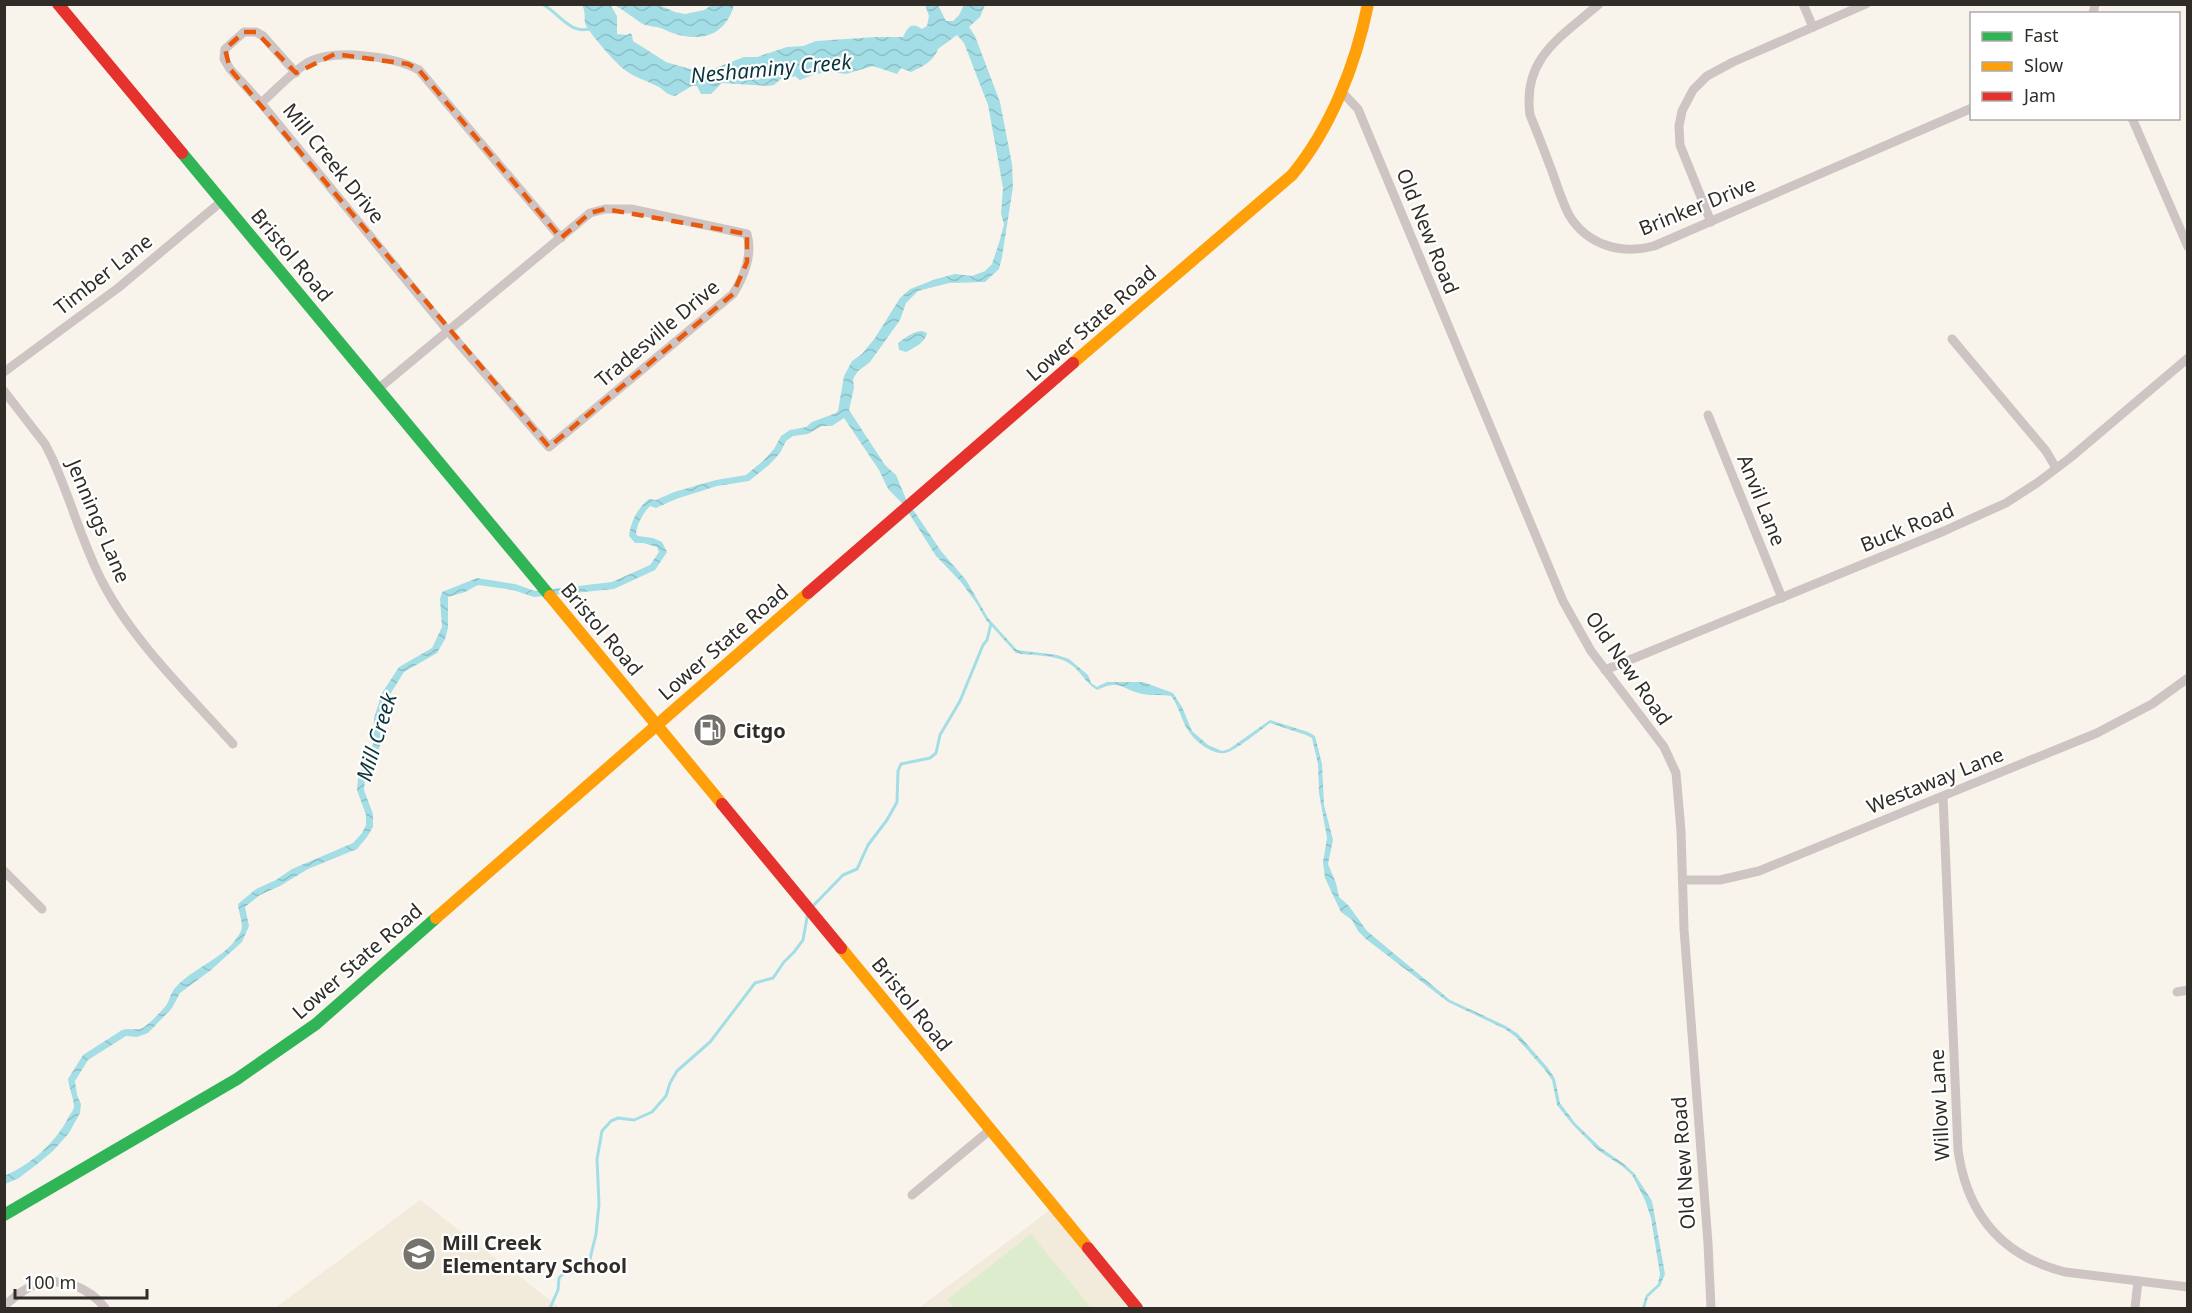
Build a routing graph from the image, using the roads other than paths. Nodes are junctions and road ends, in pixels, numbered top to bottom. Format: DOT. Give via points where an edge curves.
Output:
graph roads {
  1 [pos="58,4"];
  2 [pos="1368,4"];
  3 [pos="1599,4"];
  4 [pos="1803,4"];
  5 [pos="1866,4"];
  6 [pos="1813,27"];
  7 [pos="296,73"];
  8 [pos="1341,90"];
  9 [pos="261,103"];
  10 [pos="1970,108"];
  11 [pos="2133,120"];
  12 [pos="222,201"];
  13 [pos="1711,222"];
  14 [pos="561,238"];
  15 [pos="2187,247"];
  16 [pos="448,331"];
  17 [pos="1952,339"];
  18 [pos="2187,361"];
  19 [pos="4,372"];
  20 [pos="378,389"];
  21 [pos="4,391"];
  22 [pos="1708,415"];
  23 [pos="2056,468"];
  24 [pos="1782,598"];
  25 [pos="1605,670"];
  26 [pos="2187,678"];
  27 [pos="657,725"];
  28 [pos="233,744"];
  29 [pos="1943,796"];
  30 [pos="4,871"];
  31 [pos="1683,880"];
  32 [pos="42,909"];
  33 [pos="2187,990"];
  34 [pos="2177,992"];
  35 [pos="990,1130"];
  36 [pos="912,1195"];
  37 [pos="4,1215"];
  38 [pos="2138,1281"];
  39 [pos="2187,1287"];
  40 [pos="4,1306"];
  41 [pos="105,1308"];
  42 [pos="1137,1308"];
  43 [pos="1711,1308"];
  44 [pos="2135,1308"];
  1 -- 12 [label="main road, Bristol Road"];
  2 -- 8 [label="main road, Lower State Road" via="1365,24"];
  3 -- 13 [label="street, Brinker Drive" via="1545,52 1528,91 1530,115 1568,213 1596,241 1624,250 1654,246"];
  4 -- 6 [label="street"];
  5 -- 6 [label="street"];
  6 -- 13 [label="street" via="1713,72 1686,102 1679,126 1680,145"];
  7 -- 9 [label="street, Mill Creek Drive"];
  7 -- 9 [label="street" via="263,36 244,32 225,49 224,59"];
  7 -- 14 [label="street, Mill Creek Drive" via="306,64 335,54 395,60 419,70"];
  8 -- 25 [label="street, Old New Road" via="1358,109 1563,601"];
  8 -- 27 [label="main road, Lower State Road" via="1319,139 1292,175"];
  9 -- 16 [label="street, Mill Creek Drive"];
  10 -- 13 [label="street, Brinker Drive"];
  11 -- 15 [label="street"];
  12 -- 19 [label="street, Timber Lane" via="118,288"];
  12 -- 20 [label="main road, Bristol Road"];
  14 -- 16 [label="street, Tradesville Drive"];
  14 -- 16 [label="street, Tradesville Drive" via="590,213 631,209 747,234 749,242 747,262 733,294 549,447"];
  16 -- 20 [label="street, Tradesville Drive"];
  17 -- 23 [label="street"];
  18 -- 23 [label="street, Buck Road"];
  20 -- 27 [label="main road, Bristol Road"];
  21 -- 28 [label="street, Jennings Lane" via="52,458 93,563 118,607"];
  22 -- 24 [label="street, Anvil Lane"];
  23 -- 24 [label="street, Buck Road" via="2006,503 1971,520"];
  24 -- 25 [label="street, Buck Road"];
  25 -- 31 [label="street, Old New Road" via="1673,764"];
  26 -- 29 [label="street, Westaway Lane" via="2152,704 2108,728"];
  27 -- 35 [label="main road, Bristol Road"];
  27 -- 37 [label="main road, Lower State Road" via="316,1024 237,1079"];
  29 -- 31 [label="street, Westaway Lane" via="1759,872 1720,880"];
  29 -- 38 [label="street, Willow Lane" via="1958,1150 1965,1185 1987,1225 2024,1257 2065,1272"];
  30 -- 32 [label="street"];
  31 -- 43 [label="street, Old New Road"];
  33 -- 34 [label="street"];
  35 -- 36 [label="street"];
  35 -- 42 [label="main road, Bristol Road"];
  38 -- 39 [label="street, Willow Lane"];
  38 -- 44 [label="street"];
  40 -- 41 [label="street" via="36,1284 63,1282 90,1294"];
}
